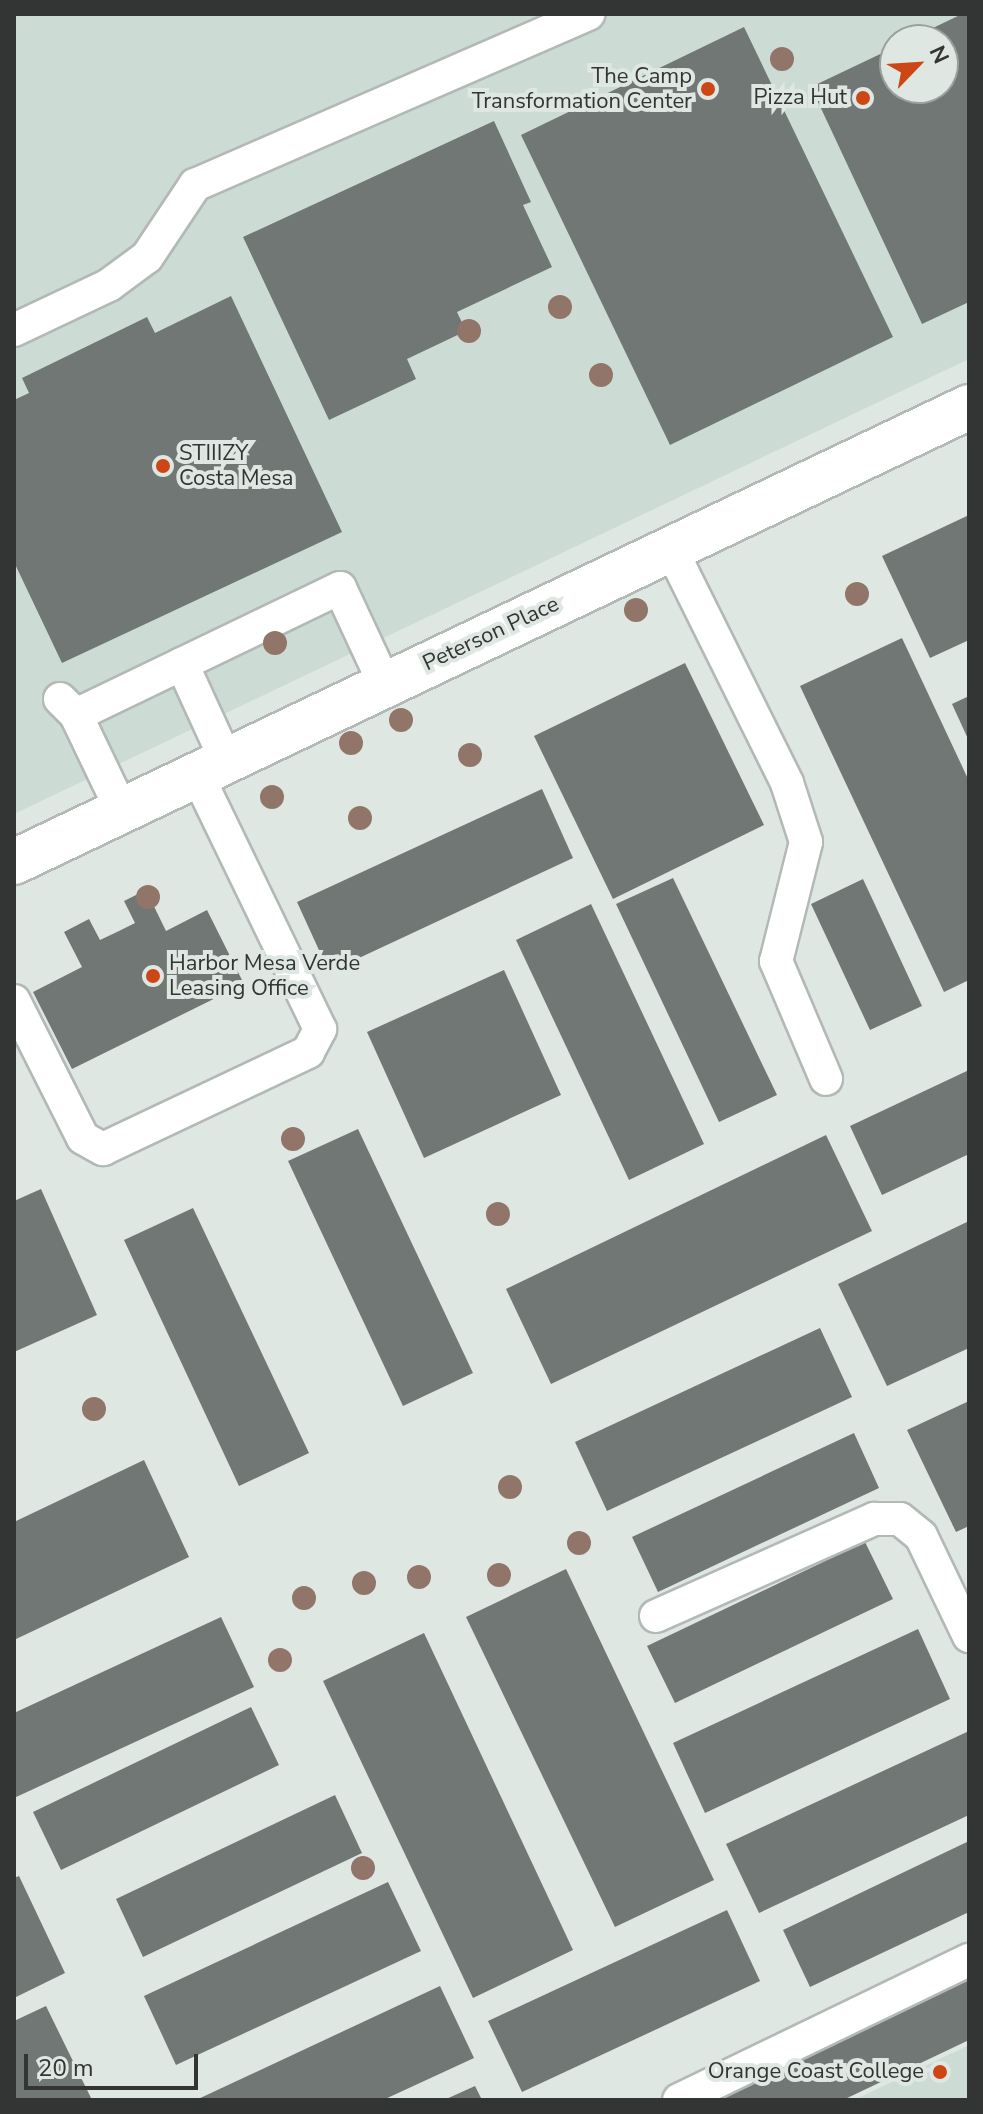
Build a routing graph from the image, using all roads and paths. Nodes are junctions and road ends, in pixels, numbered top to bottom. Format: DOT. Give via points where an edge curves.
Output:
graph roads {
  1 [pos="588,14"];
  2 [pos="14,330"];
  3 [pos="969,407"];
  4 [pos="671,549"];
  5 [pos="182,664"];
  6 [pos="385,685"];
  7 [pos="212,767"];
  8 [pos="122,811"];
  9 [pos="14,862"];
  10 [pos="14,1001"];
  11 [pos="826,1079"];
  12 [pos="656,1616"];
  13 [pos="969,1636"];
  14 [pos="969,1960"];
  15 [pos="679,2100"];
  1 -- 2 [label="lane" via="195,185 147,257 109,285"];
  3 -- 4 [label="street, Peterson Place"];
  4 -- 6 [label="street, Peterson Place"];
  4 -- 11 [label="lane" via="787,783 806,842 776,961"];
  5 -- 6 [label="lane" via="340,588"];
  5 -- 7 [label="lane"];
  5 -- 8 [label="lane" via="68,707"];
  6 -- 7 [label="street, Peterson Place"];
  7 -- 8 [label="street, Peterson Place"];
  7 -- 10 [label="lane" via="320,1029 308,1052 103,1149 83,1138"];
  8 -- 9 [label="street, Peterson Place"];
  12 -- 13 [label="lane" via="874,1519 900,1519 921,1536"];
  14 -- 15 [label="lane"];
}
